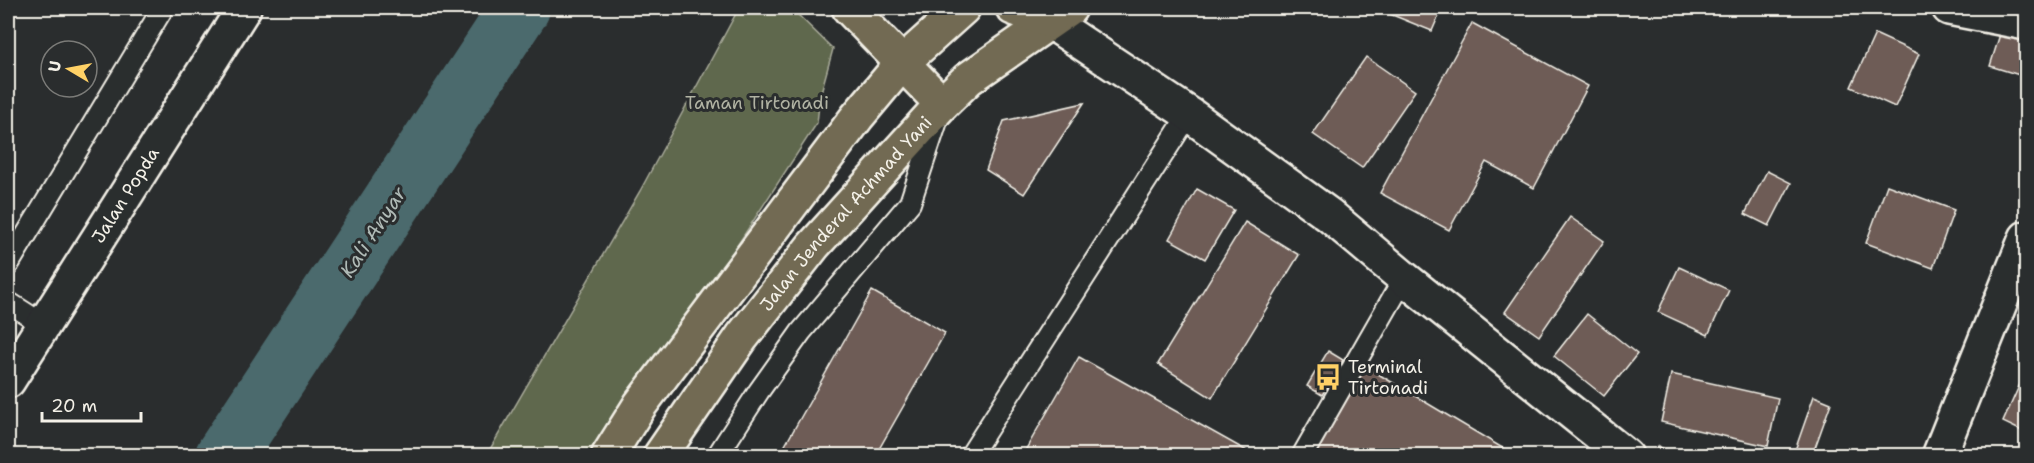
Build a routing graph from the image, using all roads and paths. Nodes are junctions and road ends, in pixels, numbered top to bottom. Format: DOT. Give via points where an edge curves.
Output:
graph roads {
  1 [pos="163,8"];
  2 [pos="244,8"];
  3 [pos="849,8"];
  4 [pos="963,8"];
  5 [pos="1013,8"];
  6 [pos="1949,8"];
  7 [pos="1059,14"];
  8 [pos="2026,23"];
  9 [pos="903,62"];
  10 [pos="942,104"];
  11 [pos="1189,114"];
  12 [pos="2026,238"];
  13 [pos="8,265"];
  14 [pos="1404,278"];
  15 [pos="8,302"];
  16 [pos="44,325"];
  17 [pos="9,376"];
  18 [pos="1625,455"];
  19 [pos="608,456"];
  20 [pos="660,456"];
  21 [pos="717,456"];
  22 [pos="970,456"];
  23 [pos="1302,456"];
  24 [pos="1940,456"];
  1 -- 13 [label="lane"];
  2 -- 16 [label="street, Jalan Popda"];
  3 -- 9 [label="main road"];
  4 -- 9 [label="main road"];
  5 -- 7 [label="main road"];
  6 -- 8 [label="street"];
  7 -- 10 [label="main road, Jalan Jenderal Achmad Yani" via="968,79"];
  7 -- 11 [label="street"];
  9 -- 10 [label="main road"];
  9 -- 19 [label="main road" via="857,117 640,405"];
  10 -- 20 [label="main road, Jalan Jenderal Achmad Yani" via="813,246 742,337"];
  10 -- 21 [label="lane" via="910,203 801,332"];
  11 -- 14 [label="street" via="1329,215"];
  11 -- 22 [label="lane"];
  12 -- 24 [label="street"];
  14 -- 18 [label="street"];
  14 -- 23 [label="lane"];
  15 -- 16 [label="lane"];
  16 -- 17 [label="street, Jalan Popda"];
}
